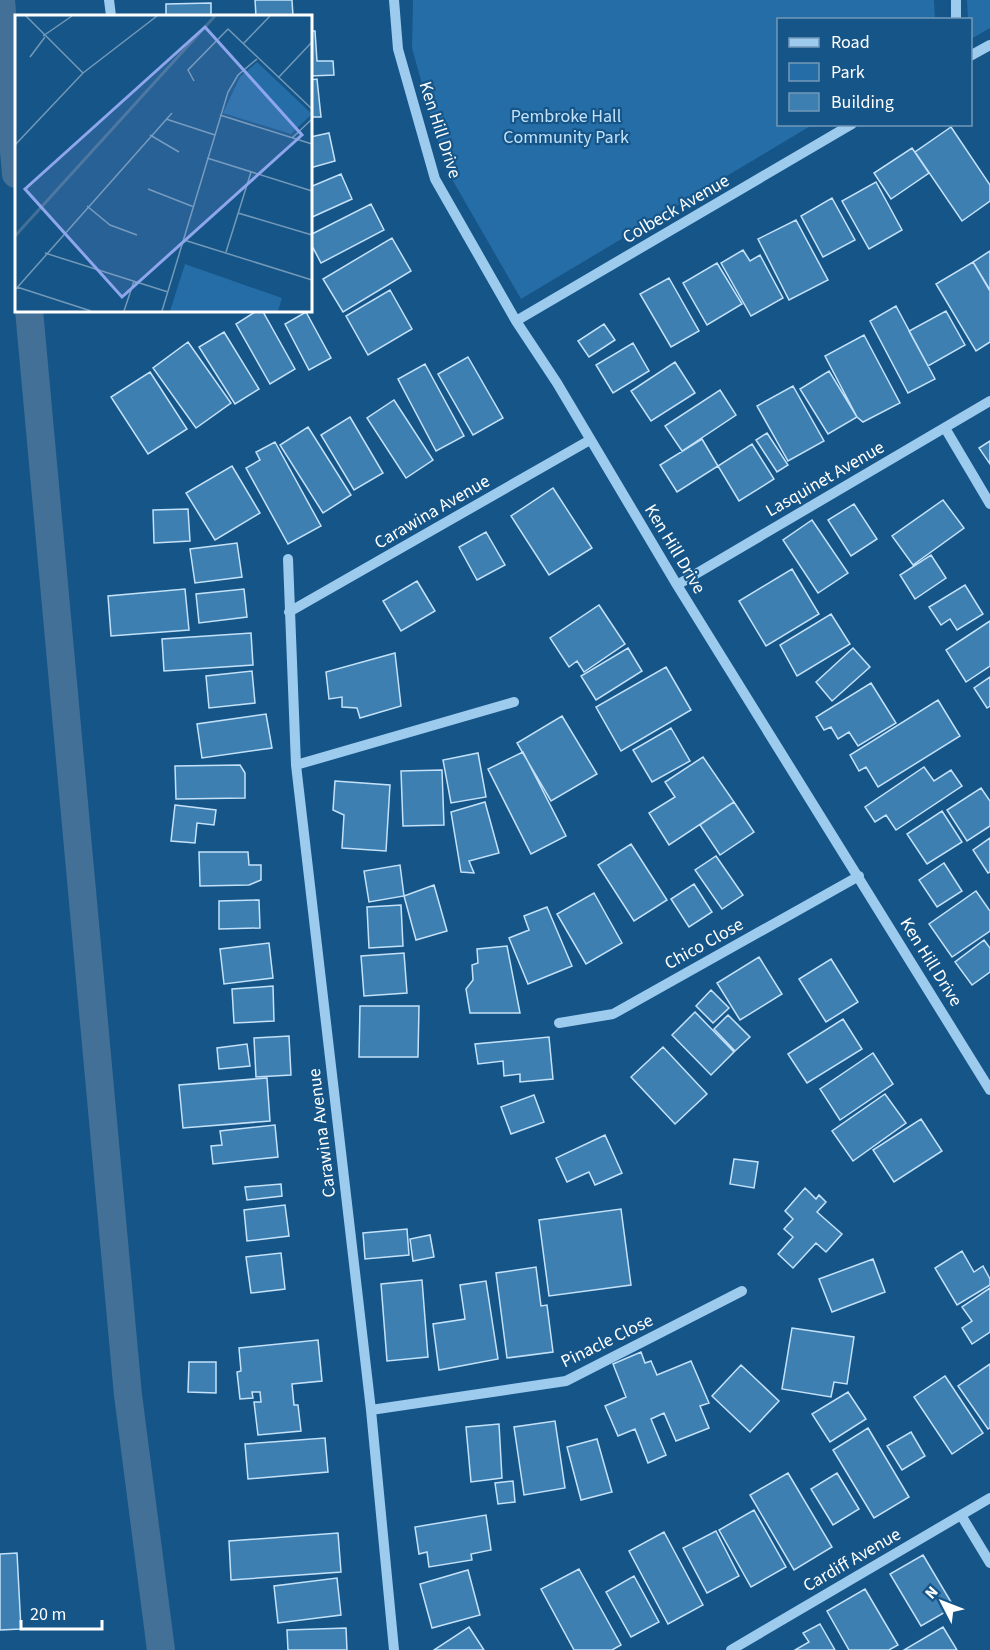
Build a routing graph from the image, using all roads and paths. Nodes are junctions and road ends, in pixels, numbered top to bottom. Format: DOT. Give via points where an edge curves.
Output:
graph roads {
  1 [pos="109,0"];
  2 [pos="394,0"];
  3 [pos="956,0"];
  4 [pos="111,15"];
  5 [pos="956,18"];
  6 [pos="990,45"];
  7 [pos="972,55"];
  8 [pos="849,126"];
  9 [pos="516,321"];
  10 [pos="990,401"];
  11 [pos="945,428"];
  12 [pos="590,440"];
  13 [pos="990,504"];
  14 [pos="288,559"];
  15 [pos="677,585"];
  16 [pos="289,612"];
  17 [pos="514,702"];
  18 [pos="296,765"];
  19 [pos="859,876"];
  20 [pos="559,1023"];
  21 [pos="986,1076"];
  22 [pos="990,1090"];
  23 [pos="742,1291"];
  24 [pos="371,1410"];
  25 [pos="990,1498"];
  26 [pos="962,1515"];
  27 [pos="990,1563"];
  28 [pos="394,1650"];
  29 [pos="731,1650"];
  1 -- 4 [label="street"];
  2 -- 9 [label="street, Ken Hill Drive" via="398,49 435,179"];
  3 -- 5 [label="street"];
  6 -- 7 [label="street"];
  8 -- 9 [label="street, Colbeck Avenue"];
  9 -- 12 [label="street, Ken Hill Drive"];
  10 -- 11 [label="street, Lasquinet Avenue"];
  11 -- 13 [label="street"];
  11 -- 15 [label="street, Lasquinet Avenue"];
  12 -- 15 [label="street, Ken Hill Drive"];
  12 -- 16 [label="street, Carawina Avenue"];
  14 -- 16 [label="street, Carawina Avenue"];
  15 -- 19 [label="street, Ken Hill Drive"];
  16 -- 18 [label="street, Carawina Avenue"];
  17 -- 18 [label="street"];
  18 -- 24 [label="street, Carawina Avenue"];
  19 -- 20 [label="street, Chico Close" via="613,1014"];
  19 -- 21 [label="street, Ken Hill Drive"];
  21 -- 22 [label="street, Ken Hill Drive"];
  23 -- 24 [label="street, Pinacle Close" via="566,1381"];
  24 -- 28 [label="street, Carawina Avenue"];
  25 -- 26 [label="street, Cardiff Avenue"];
  26 -- 27 [label="street"];
  26 -- 29 [label="street, Cardiff Avenue"];
}
